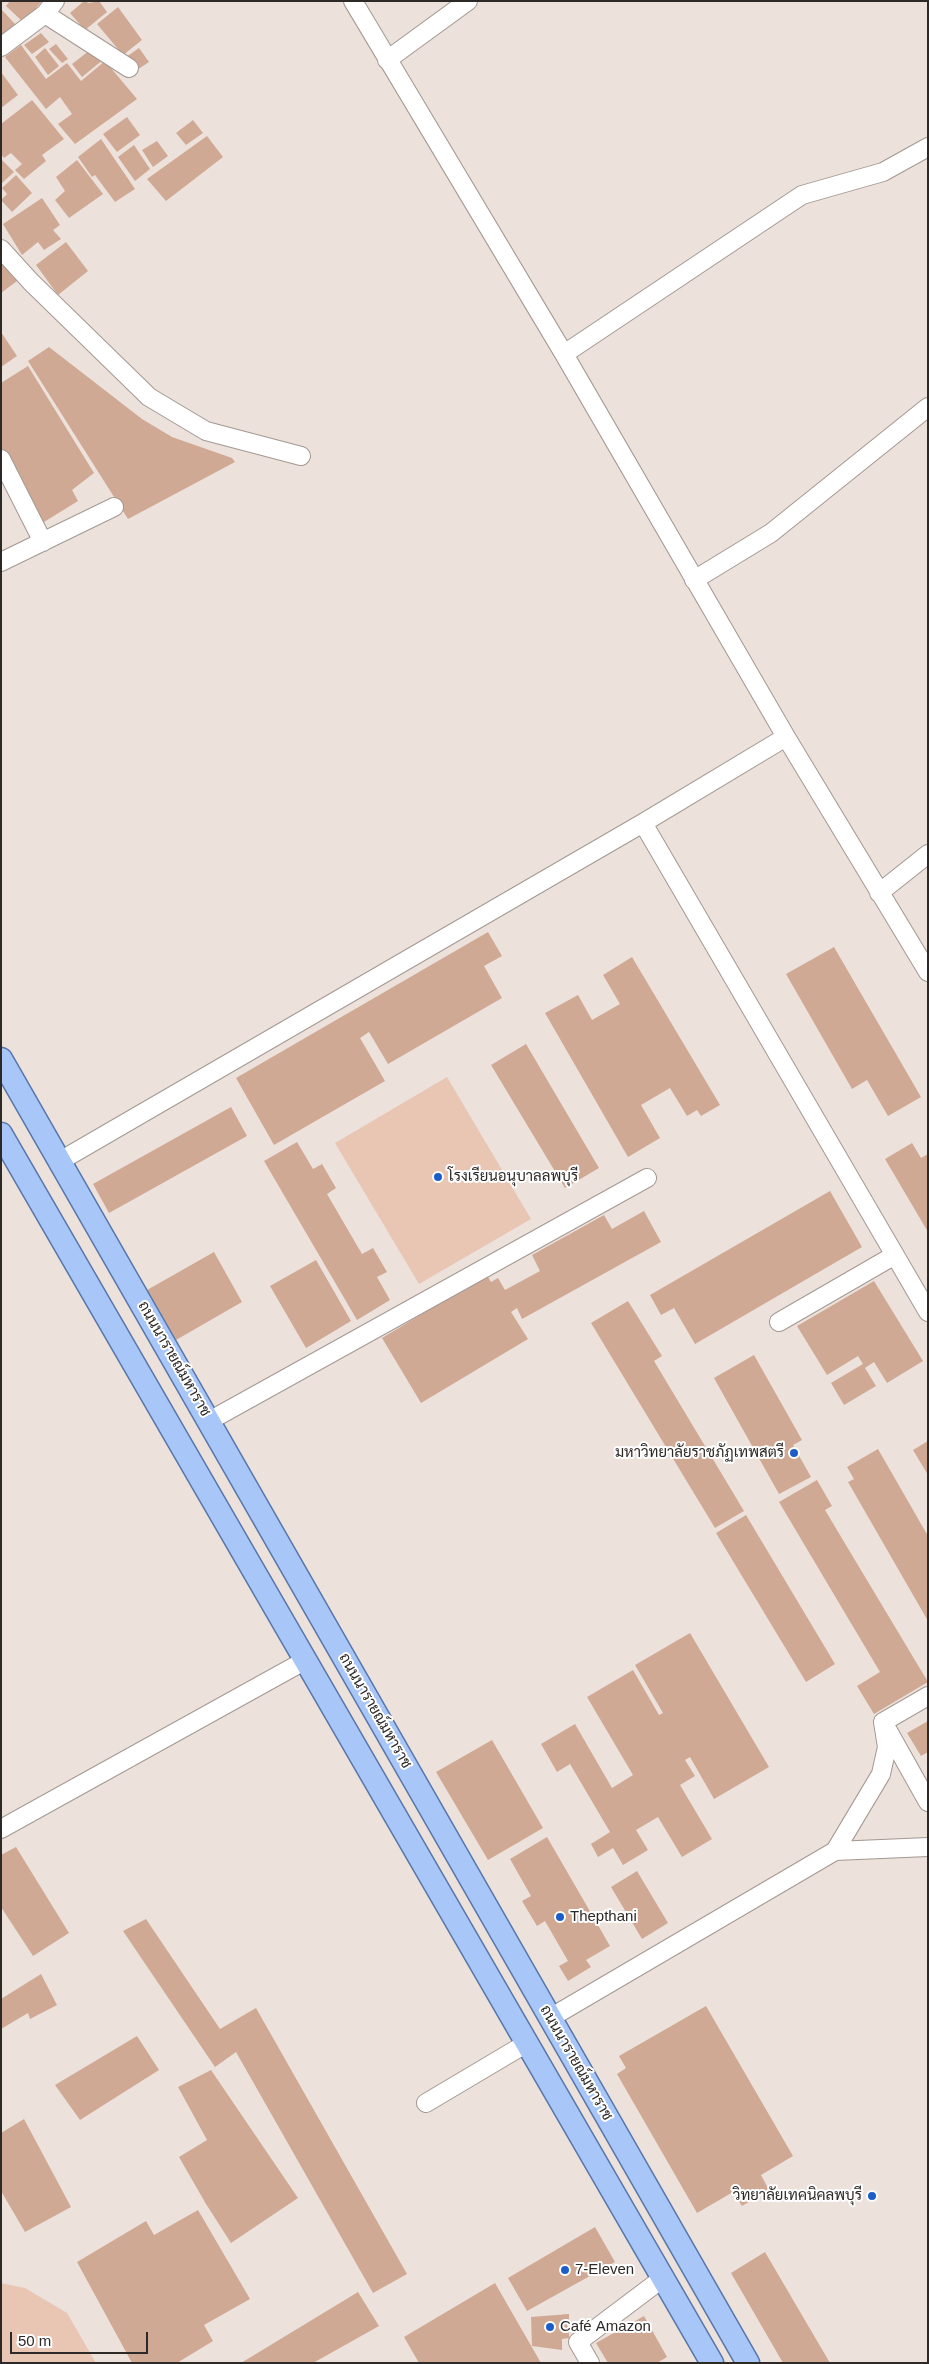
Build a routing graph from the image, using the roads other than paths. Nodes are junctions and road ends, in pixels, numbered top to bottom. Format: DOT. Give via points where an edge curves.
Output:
graph roads {
  1 [pos="353,1"];
  2 [pos="468,1"];
  3 [pos="50,7"];
  4 [pos="1,47"];
  5 [pos="387,60"];
  6 [pos="129,68"];
  7 [pos="928,146"];
  8 [pos="1,250"];
  9 [pos="564,354"];
  10 [pos="928,407"];
  11 [pos="301,456"];
  12 [pos="1,459"];
  13 [pos="114,507"];
  14 [pos="43,542"];
  15 [pos="1,562"];
  16 [pos="694,580"];
  17 [pos="786,738"];
  18 [pos="643,823"];
  19 [pos="928,854"];
  20 [pos="879,893"];
  21 [pos="928,972"];
  22 [pos="1,1059"];
  23 [pos="1,1134"];
  24 [pos="60,1161"];
  25 [pos="647,1178"];
  26 [pos="895,1255"];
  27 [pos="928,1312"];
  28 [pos="779,1322"];
  29 [pos="209,1421"];
  30 [pos="306,1660"];
  31 [pos="928,1696"];
  32 [pos="883,1722"];
  33 [pos="928,1802"];
  34 [pos="1,1829"];
  35 [pos="928,1847"];
  36 [pos="835,1851"];
  37 [pos="550,2018"];
  38 [pos="527,2043"];
  39 [pos="426,2103"];
  40 [pos="663,2278"];
  41 [pos="706,2361"];
  42 [pos="590,2363"];
  43 [pos="748,2363"];
  1 -- 5 [label="street"];
  2 -- 5 [label="street"];
  3 -- 4 [label="street"];
  3 -- 6 [label="street"];
  5 -- 9 [label="street"];
  7 -- 9 [label="street" via="883,172 802,194"];
  8 -- 11 [label="street" via="150,397 206,431"];
  9 -- 16 [label="street"];
  10 -- 16 [label="street" via="771,534"];
  12 -- 14 [label="street"];
  13 -- 14 [label="street"];
  14 -- 15 [label="street"];
  16 -- 17 [label="street"];
  17 -- 18 [label="street"];
  17 -- 20 [label="street"];
  18 -- 24 [label="street"];
  18 -- 26 [label="street"];
  19 -- 20 [label="street"];
  20 -- 21 [label="street"];
  22 -- 24 [label="main road, ถนนนารายณ์มหาราช"];
  23 -- 30 [label="main road"];
  24 -- 29 [label="main road, ถนนนารายณ์มหาราช"];
  25 -- 29 [label="street"];
  26 -- 27 [label="street"];
  26 -- 28 [label="street"];
  29 -- 37 [label="main road, ถนนนารายณ์มหาราช"];
  30 -- 34 [label="street"];
  30 -- 38 [label="main road"];
  31 -- 32 [label="street"];
  32 -- 33 [label="street"];
  32 -- 36 [label="street" via="887,1747 881,1774"];
  35 -- 36 [label="street"];
  36 -- 37 [label="street"];
  37 -- 43 [label="main road, ถนนนารายณ์มหาราช"];
  38 -- 39 [label="street"];
  38 -- 40 [label="main road"];
  40 -- 41 [label="main road"];
  40 -- 42 [label="street" via="578,2342"];
}
